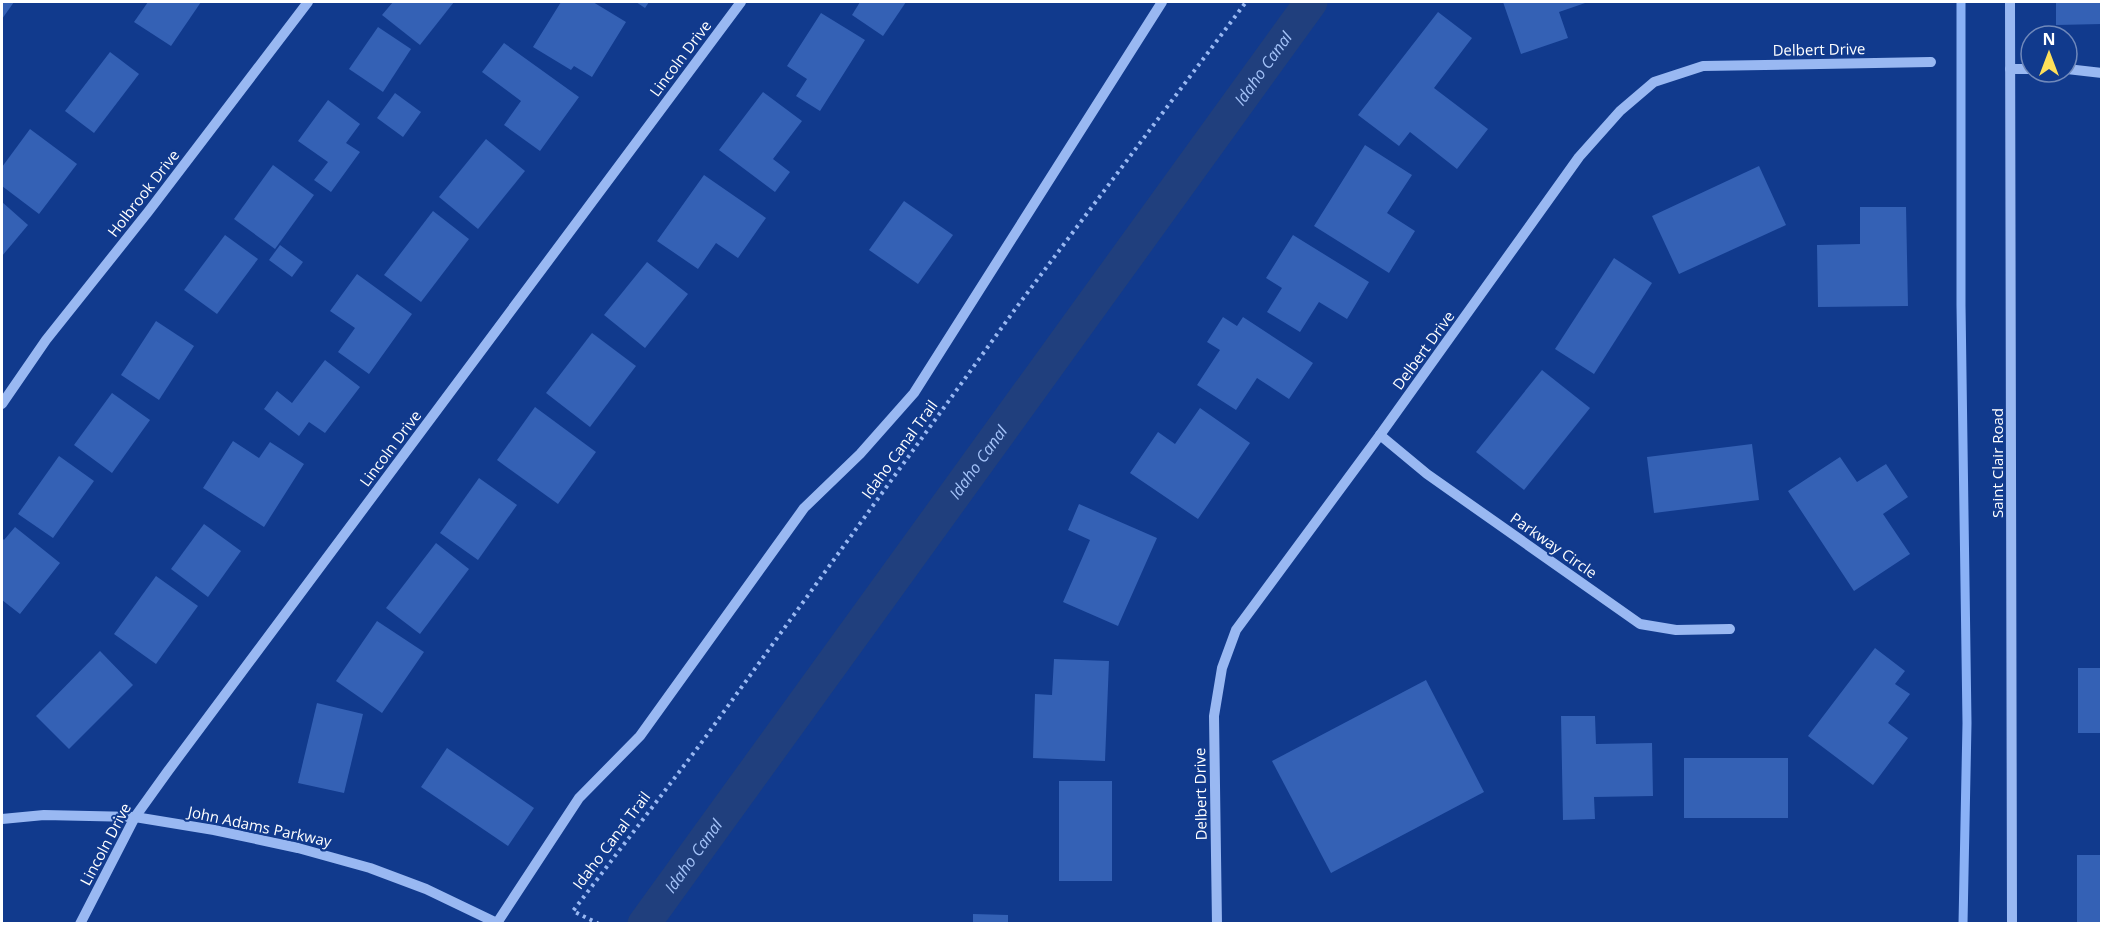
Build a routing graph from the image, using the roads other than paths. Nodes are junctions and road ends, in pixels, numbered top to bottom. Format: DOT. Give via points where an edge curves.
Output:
graph roads {
  1 [pos="308,2"];
  2 [pos="741,2"];
  3 [pos="1162,2"];
  4 [pos="2010,2"];
  5 [pos="1931,62"];
  6 [pos="2010,69"];
  7 [pos="2019,69"];
  8 [pos="2079,70"];
  9 [pos="2102,73"];
  10 [pos="2,404"];
  11 [pos="1380,435"];
  12 [pos="1730,629"];
  13 [pos="135,817"];
  14 [pos="2,819"];
  15 [pos="498,923"];
  16 [pos="80,924"];
  17 [pos="1216,924"];
  18 [pos="2012,924"];
  1 -- 10 [label="street, Holbrook Drive" via="46,340"];
  2 -- 13 [label="street, Lincoln Drive"];
  3 -- 15 [label="street" via="914,393 860,454 804,508 640,736 579,798"];
  4 -- 6 [label="street, Saint Clair Road"];
  5 -- 11 [label="street, Delbert Drive" via="1703,66 1654,82 1620,111 1579,157"];
  6 -- 7 [label="street"];
  6 -- 18 [label="street, Saint Clair Road"];
  8 -- 9 [label="street"];
  11 -- 12 [label="street, Parkway Circle" via="1427,474 1640,624 1676,630"];
  11 -- 17 [label="street, Delbert Drive" via="1236,630 1222,668 1214,716"];
  13 -- 14 [label="street, John Adams Parkway" via="44,815"];
  13 -- 15 [label="street, John Adams Parkway" via="298,848 426,889"];
  13 -- 16 [label="street, Lincoln Drive"];
}
